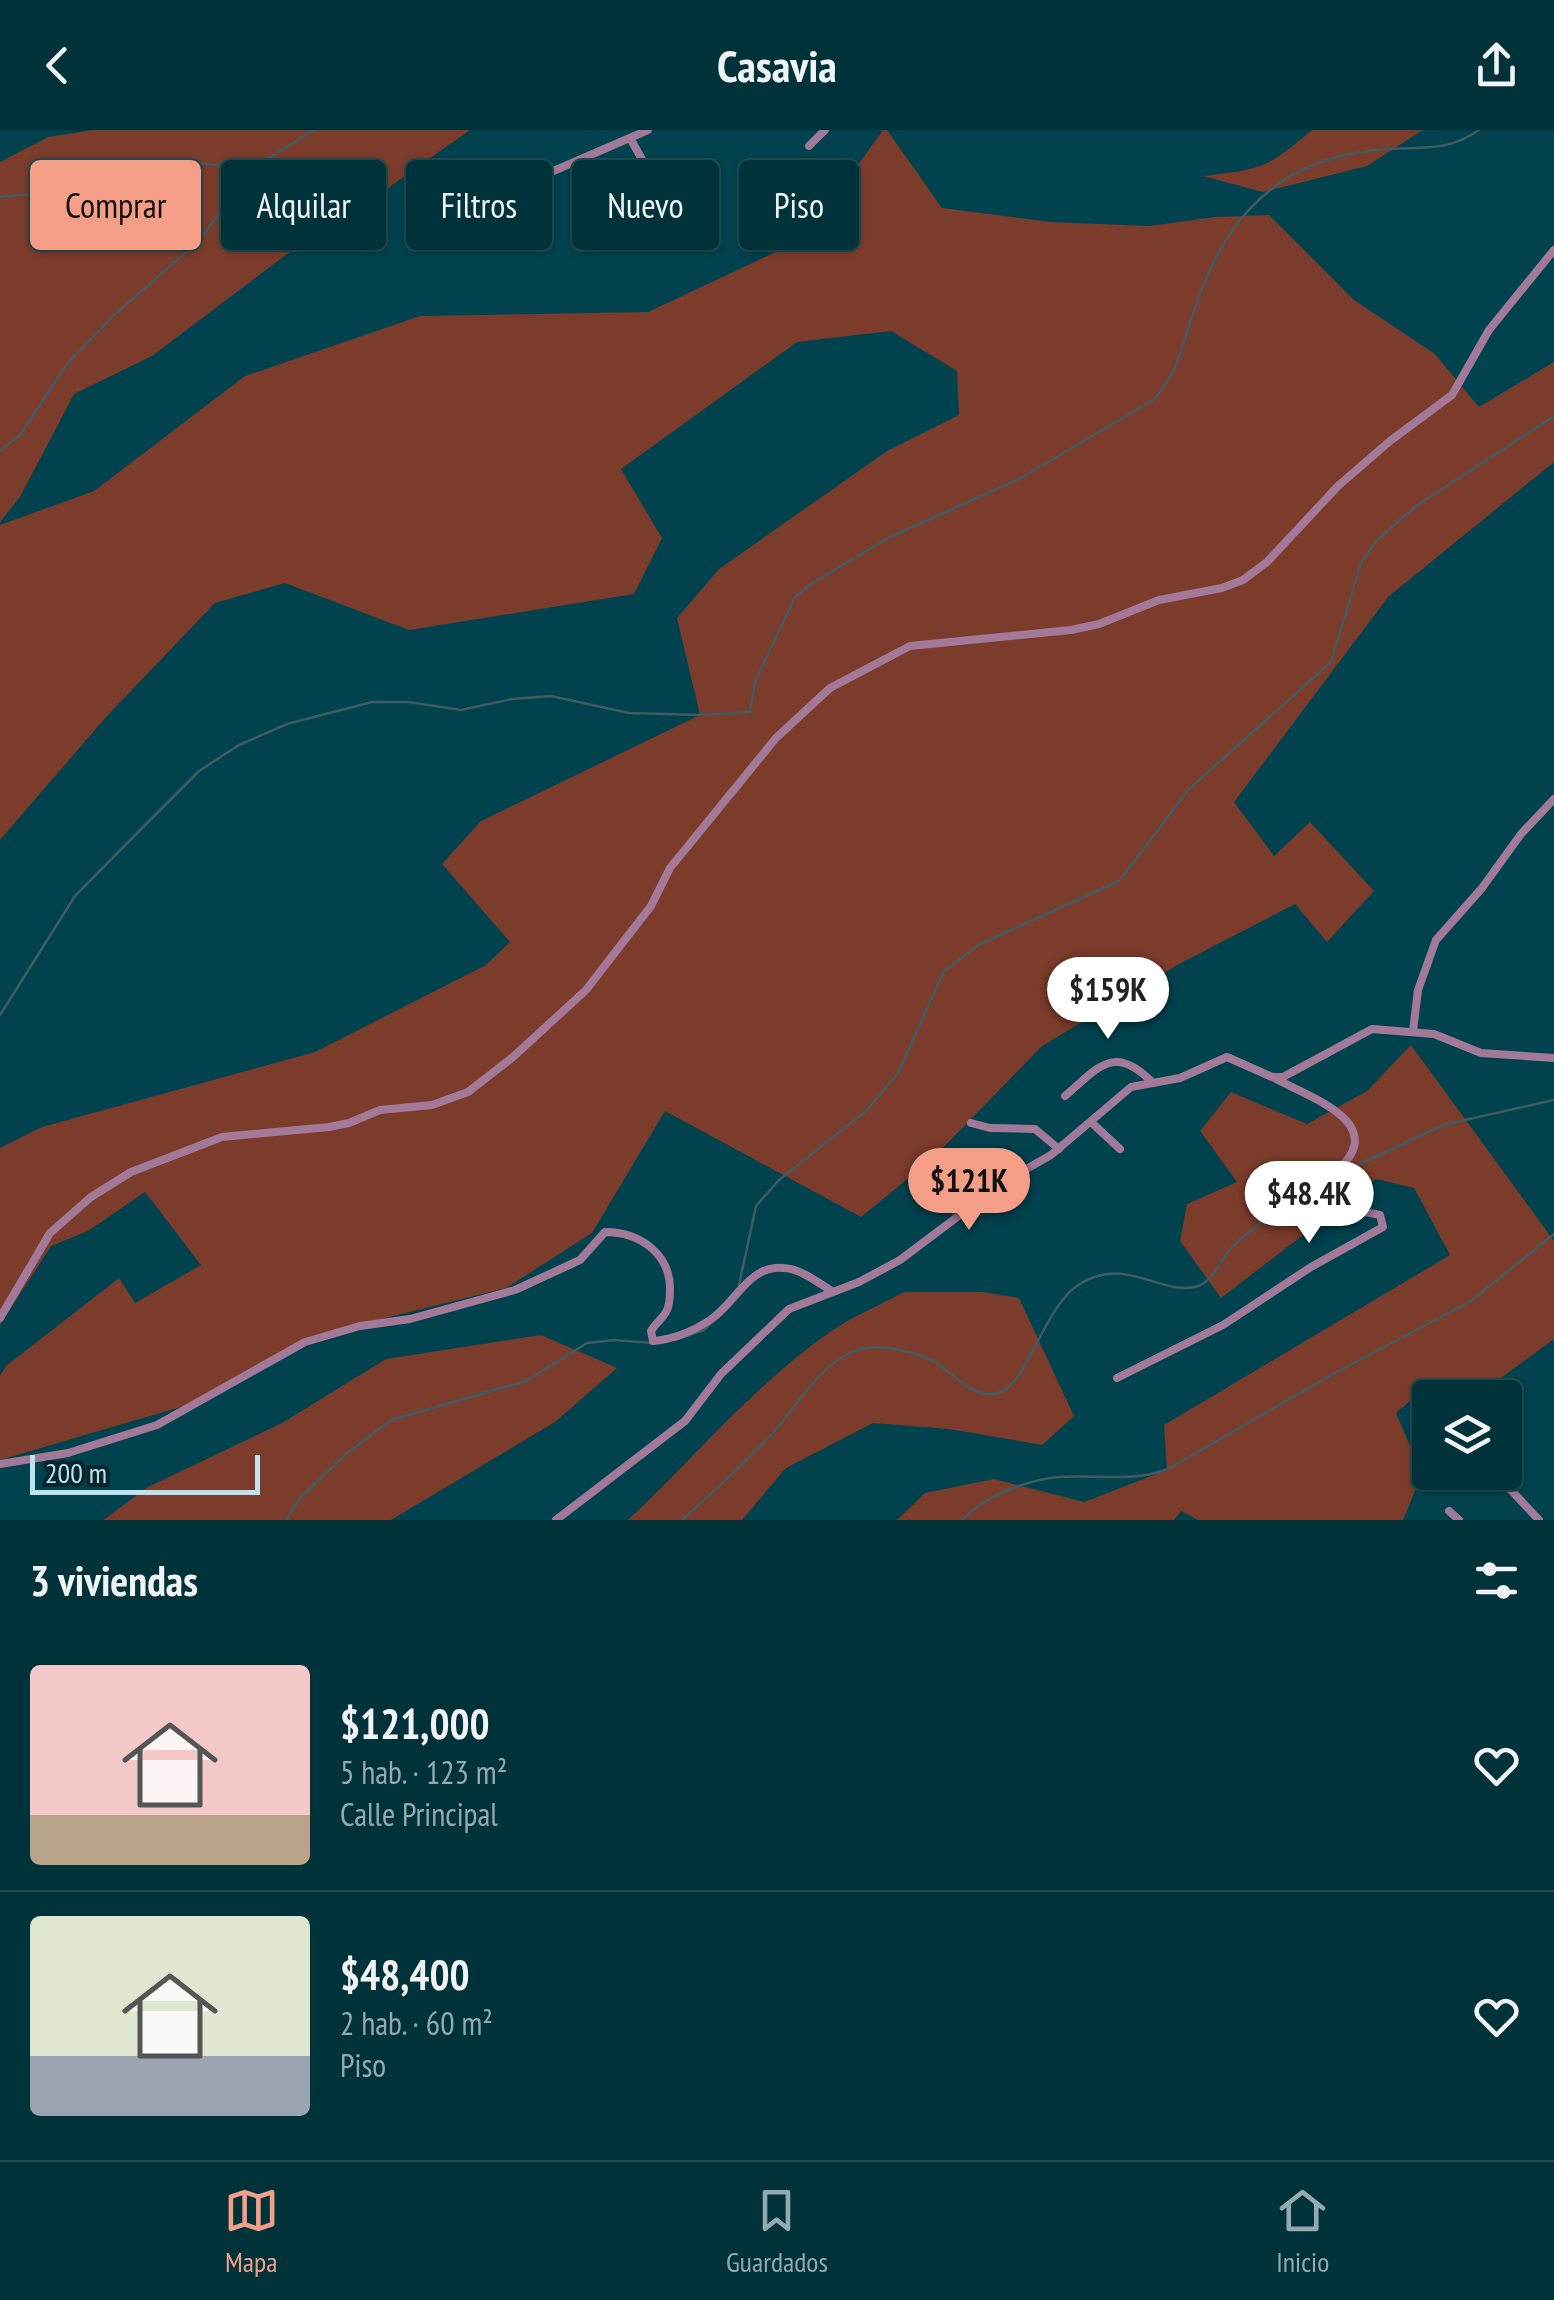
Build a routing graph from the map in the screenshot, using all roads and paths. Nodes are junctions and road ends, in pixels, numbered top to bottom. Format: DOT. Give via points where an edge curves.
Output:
graph roads {
  1 [pos="648,130"];
  2 [pos="825,130"];
  3 [pos="630,138"];
  4 [pos="809,146"];
  5 [pos="642,160"];
  6 [pos="552,172"];
  7 [pos="1554,250"];
  8 [pos="1554,800"];
  9 [pos="1413,1031"];
  10 [pos="1554,1058"];
  11 [pos="1272,1077"];
  12 [pos="1153,1083"];
  13 [pos="1065,1096"];
  14 [pos="972,1123"];
  15 [pos="1092,1123"];
  16 [pos="1120,1149"];
  17 [pos="1058,1150"];
  18 [pos="832,1292"];
  19 [pos="0,1318"];
  20 [pos="1117,1378"];
  21 [pos="0,1464"];
  22 [pos="1511,1490"];
  23 [pos="1448,1511"];
  24 [pos="556,1520"];
  25 [pos="1459,1520"];
  26 [pos="1539,1520"];
  1 -- 3 [label="street"];
  2 -- 4 [label="street"];
  3 -- 5 [label="street"];
  3 -- 6 [label="street"];
  7 -- 19 [label="street" via="1489,330 1452,395 1338,486 1243,580 1071,630 910,646 830,688 776,738 670,868 651,906 586,990 481,1083 444,1101 391,1108 349,1123 222,1137 131,1172 60,1221"];
  8 -- 9 [label="street" via="1436,940 1418,990"];
  9 -- 10 [label="street" via="1480,1053"];
  9 -- 11 [label="street" via="1366,1030 1291,1076"];
  11 -- 12 [label="street" via="1227,1058"];
  11 -- 20 [label="street" via="1350,1123 1355,1140 1334,1173 1336,1198 1344,1208 1380,1215 1383,1226 1223,1326"];
  12 -- 13 [label="street" via="1128,1062 1111,1061"];
  12 -- 15 [label="street" via="1128,1090"];
  14 -- 17 [label="street" via="1032,1128"];
  15 -- 16 [label="street"];
  15 -- 17 [label="street"];
  17 -- 18 [label="street" via="900,1260"];
  18 -- 21 [label="street" via="785,1268 770,1269 746,1281 713,1318 679,1337 653,1341 651,1331 670,1298 664,1263 655,1247 606,1232 580,1260 515,1290 306,1342 157,1425 68,1453"];
  18 -- 24 [label="street" via="776,1319 685,1422"];
  22 -- 26 [label="street"];
  23 -- 25 [label="street"];
}
